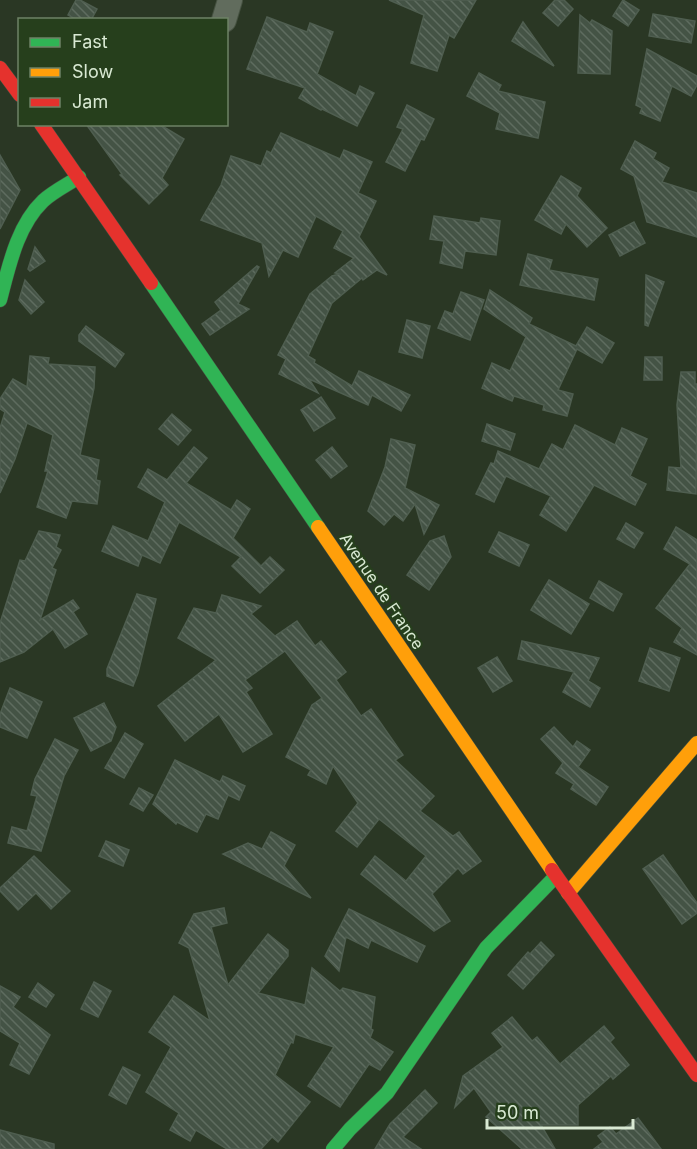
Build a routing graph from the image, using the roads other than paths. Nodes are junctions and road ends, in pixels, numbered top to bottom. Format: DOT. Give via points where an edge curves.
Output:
graph roads {
  1 [pos="230,0"];
  2 [pos="225,18"];
  3 [pos="0,68"];
  4 [pos="18,92"];
  5 [pos="42,126"];
  6 [pos="79,177"];
  7 [pos="0,300"];
  8 [pos="697,743"];
  9 [pos="556,876"];
  10 [pos="568,893"];
  11 [pos="697,1075"];
  12 [pos="333,1149"];
  1 -- 2 [label="street"];
  3 -- 4 [label="main road"];
  5 -- 6 [label="main road, Avenue de France"];
  6 -- 7 [label="main road" via="44,201 28,220 9,264"];
  6 -- 9 [label="main road, Avenue de France"];
  8 -- 10 [label="main road"];
  9 -- 10 [label="main road, Avenue de France"];
  9 -- 12 [label="main road" via="486,948 387,1093"];
  10 -- 11 [label="main road, Avenue de France"];
}
